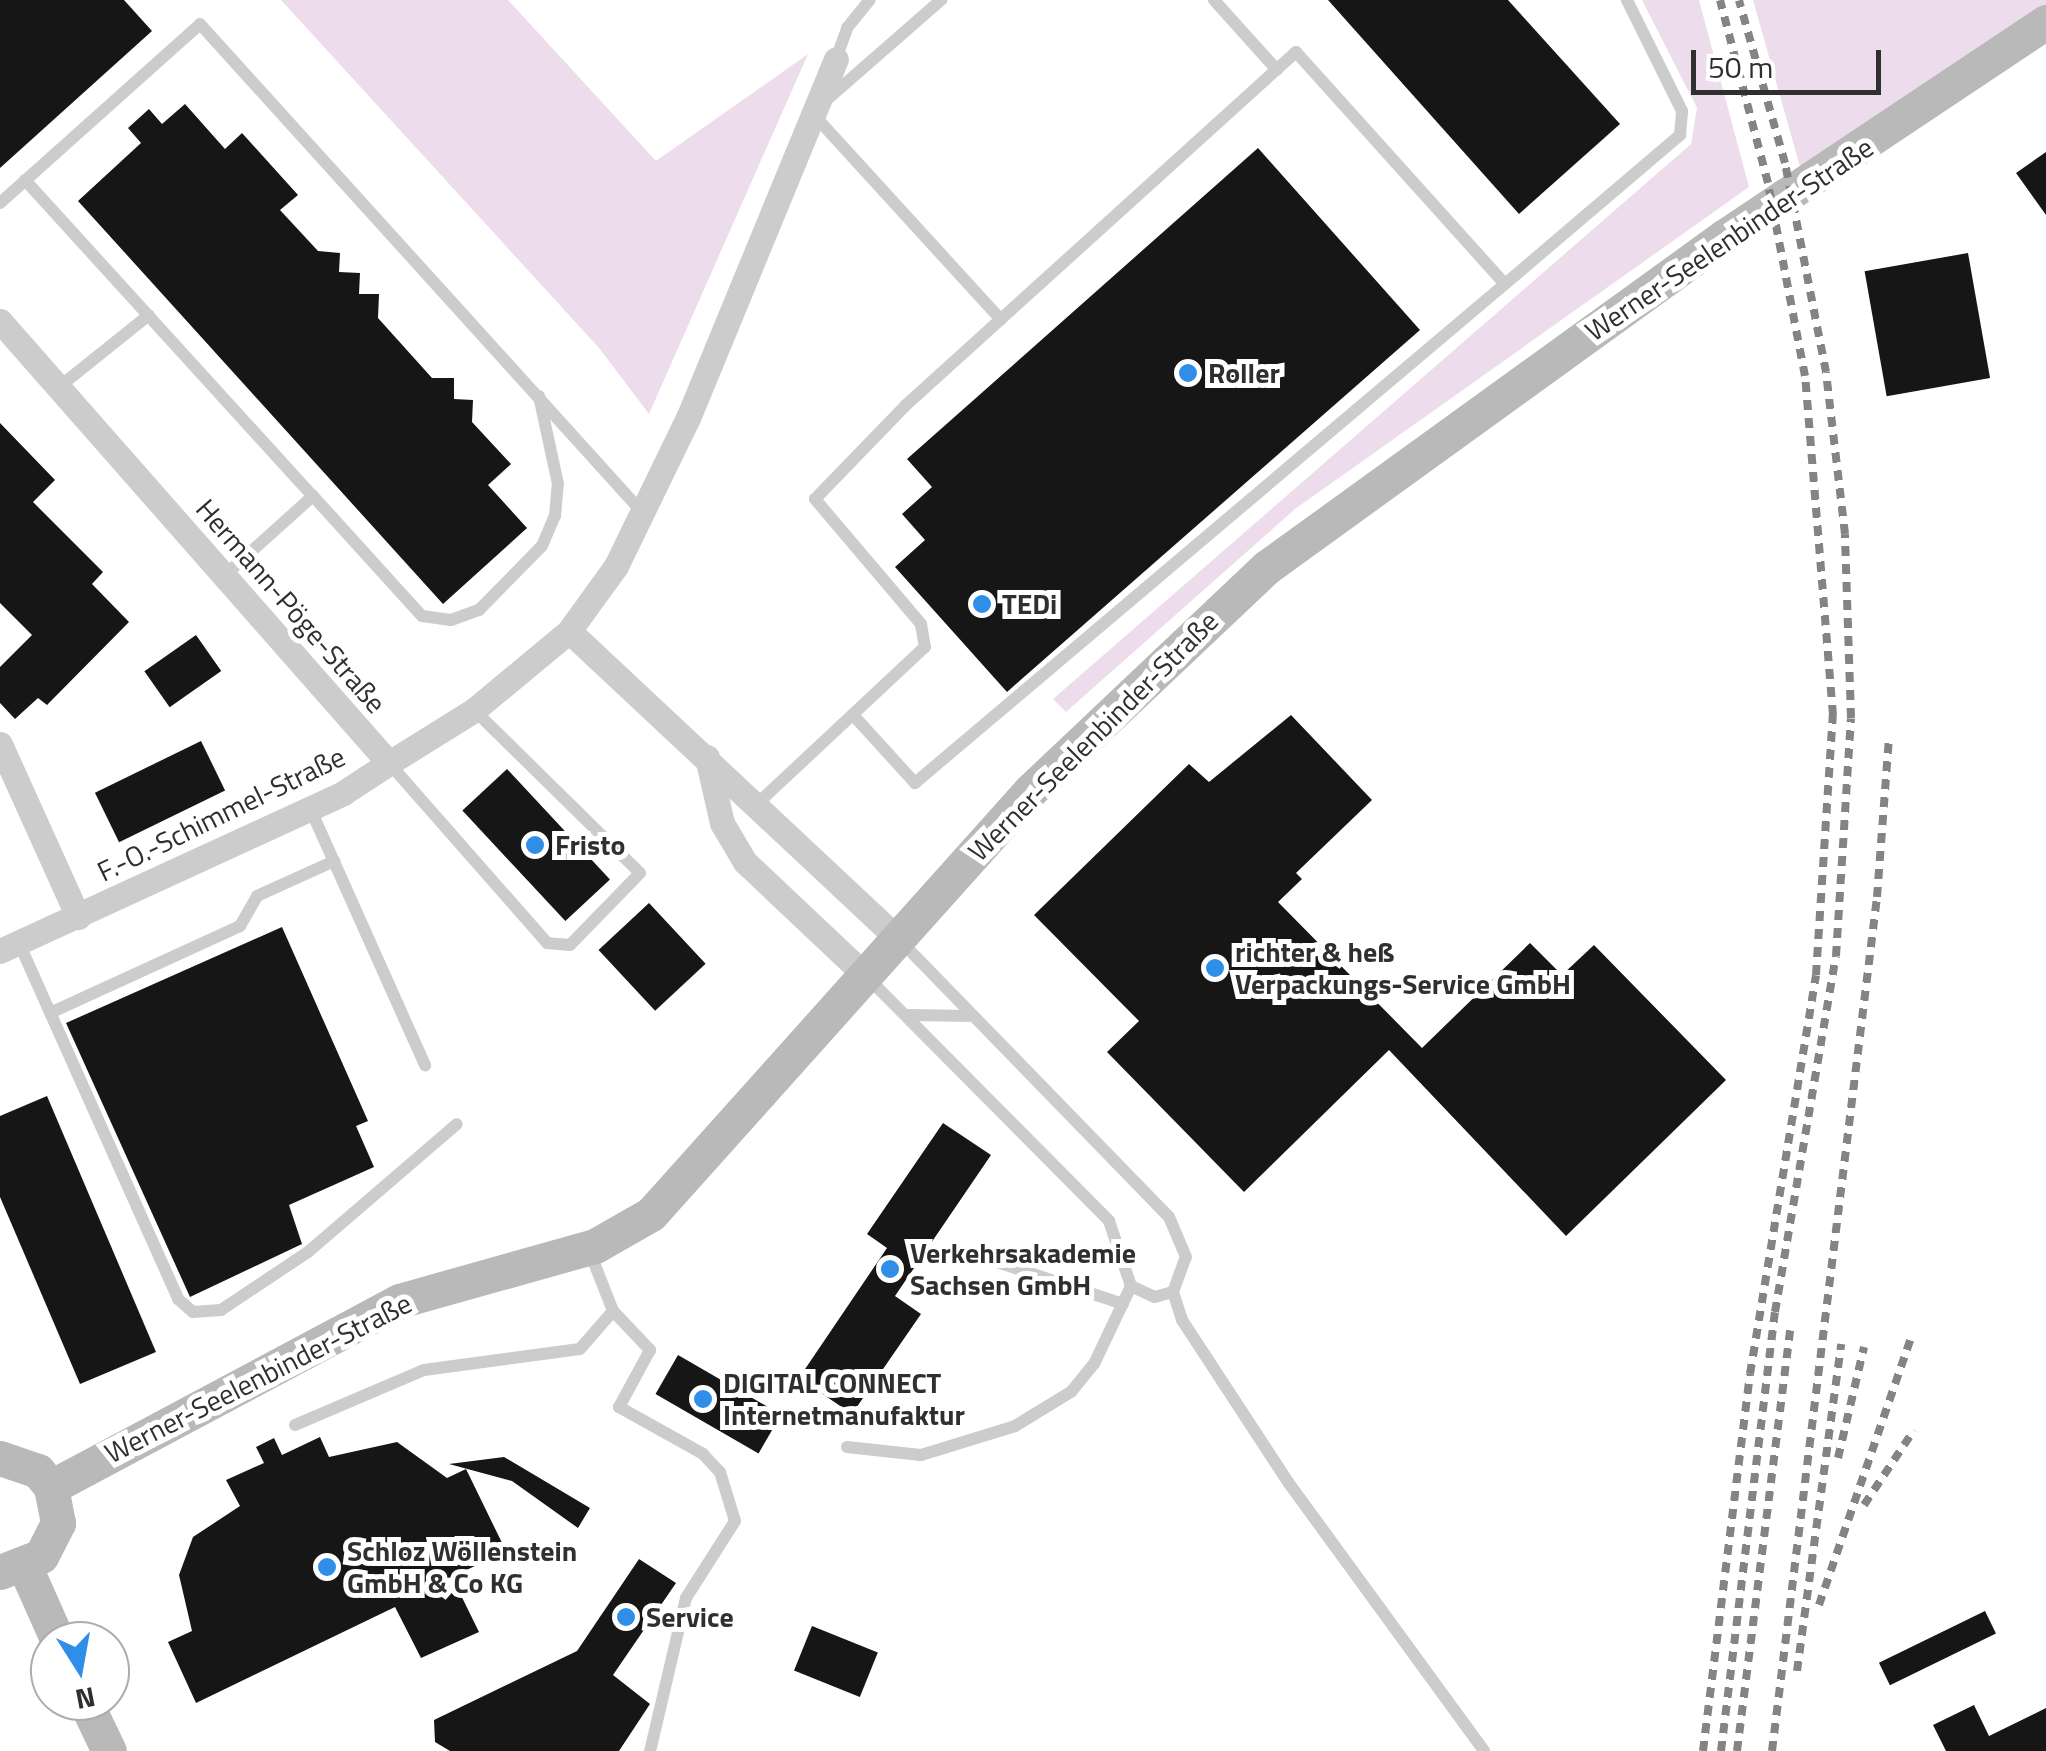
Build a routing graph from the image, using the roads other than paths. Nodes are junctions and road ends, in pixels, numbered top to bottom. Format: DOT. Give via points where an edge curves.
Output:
graph roads {
  1 [pos="870,0"];
  2 [pos="941,0"];
  3 [pos="1214,0"];
  4 [pos="1627,0"];
  5 [pos="2046,22"];
  6 [pos="836,59"];
  7 [pos="1277,70"];
  8 [pos="810,110"];
  9 [pos="25,180"];
  10 [pos="0,203"];
  11 [pos="1505,284"];
  12 [pos="149,316"];
  13 [pos="1000,320"];
  14 [pos="0,321"];
  15 [pos="59,388"];
  16 [pos="538,394"];
  17 [pos="313,496"];
  18 [pos="642,512"];
  19 [pos="224,576"];
  20 [pos="569,631"];
  21 [pos="474,710"];
  22 [pos="854,716"];
  23 [pos="0,744"];
  24 [pos="707,757"];
  25 [pos="389,763"];
  26 [pos="757,804"];
  27 [pos="310,808"];
  28 [pos="334,861"];
  29 [pos="78,916"];
  30 [pos="897,938"];
  31 [pos="10,947"];
  32 [pos="864,974"];
  33 [pos="50,1013"];
  34 [pos="908,1015"];
  35 [pos="973,1016"];
  36 [pos="425,1064"];
  37 [pos="457,1124"];
  38 [pos="588,1248"];
  39 [pos="973,1254"];
  40 [pos="1132,1286"];
  41 [pos="1173,1292"];
  42 [pos="1124,1304"];
  43 [pos="613,1311"];
  44 [pos="294,1425"];
  45 [pos="847,1447"];
  46 [pos="0,1458"];
  47 [pos="51,1486"];
  48 [pos="13,1569"];
  49 [pos="46,1621"];
  50 [pos="95,1721"];
  51 [pos="109,1751"];
  52 [pos="650,1751"];
  53 [pos="1484,1751"];
  1 -- 6 [label="lane" via="846,28"];
  2 -- 8 [label="lane"];
  3 -- 7 [label="lane"];
  4 -- 11 [label="lane" via="1682,111 1680,135"];
  5 -- 30 [label="main road, Werner-Seelenbinder-Straße" via="1725,236 1267,567 1030,791"];
  6 -- 8 [label="street"];
  7 -- 11 [label="lane" via="1296,52"];
  7 -- 13 [label="lane"];
  8 -- 13 [label="lane"];
  8 -- 18 [label="street"];
  9 -- 10 [label="lane"];
  9 -- 12 [label="lane"];
  9 -- 16 [label="lane" via="200,24"];
  11 -- 22 [label="lane" via="916,783"];
  12 -- 15 [label="lane"];
  12 -- 17 [label="lane"];
  13 -- 22 [label="lane" via="816,499 921,624 925,646"];
  14 -- 15 [label="street, Hermann-Pöge-Straße"];
  15 -- 19 [label="street, Hermann-Pöge-Straße"];
  16 -- 17 [label="lane" via="558,484 555,516 542,546 479,610 451,620 422,616"];
  16 -- 18 [label="lane"];
  17 -- 19 [label="lane"];
  18 -- 20 [label="street"];
  19 -- 25 [label="street, Hermann-Pöge-Straße"];
  20 -- 21 [label="street"];
  20 -- 24 [label="street"];
  21 -- 25 [label="street"];
  21 -- 25 [label="lane" via="640,873 570,945 547,943"];
  22 -- 26 [label="lane"];
  23 -- 29 [label="street, F.-O.-Schimmel-Straße"];
  24 -- 26 [label="street"];
  24 -- 32 [label="street" via="722,824 745,862"];
  25 -- 27 [label="street, F.-O.-Schimmel-Straße"];
  26 -- 30 [label="street"];
  27 -- 28 [label="lane"];
  27 -- 29 [label="street, F.-O.-Schimmel-Straße"];
  28 -- 33 [label="lane" via="258,896 240,926"];
  28 -- 36 [label="lane"];
  29 -- 31 [label="street, F.-O.-Schimmel-Straße"];
  30 -- 32 [label="main road, Werner-Seelenbinder-Straße"];
  30 -- 35 [label="lane"];
  31 -- 33 [label="lane"];
  32 -- 34 [label="lane"];
  32 -- 38 [label="main road, Werner-Seelenbinder-Straße" via="692,1174 651,1214"];
  33 -- 37 [label="lane" via="178,1299 193,1312 221,1310 308,1252"];
  34 -- 35 [label="lane"];
  34 -- 40 [label="lane" via="1109,1221"];
  35 -- 41 [label="lane" via="1169,1217 1186,1256"];
  38 -- 43 [label="lane"];
  38 -- 47 [label="main road, Werner-Seelenbinder-Straße" via="399,1301"];
  39 -- 42 [label="lane"];
  40 -- 41 [label="lane" via="1156,1297"];
  40 -- 42 [label="lane"];
  41 -- 53 [label="lane" via="1182,1320 1288,1482"];
  42 -- 45 [label="lane" via="1070,1392 1015,1426 921,1455"];
  43 -- 44 [label="lane" via="580,1348 424,1370"];
  43 -- 52 [label="lane" via="650,1350 619,1408 703,1454 720,1472 735,1520 686,1598"];
  46 -- 47 [label="main road" via="21,1462"];
  47 -- 48 [label="main road" via="58,1504 52,1541"];
  48 -- 49 [label="main road"];
  50 -- 51 [label="main road"];
}
